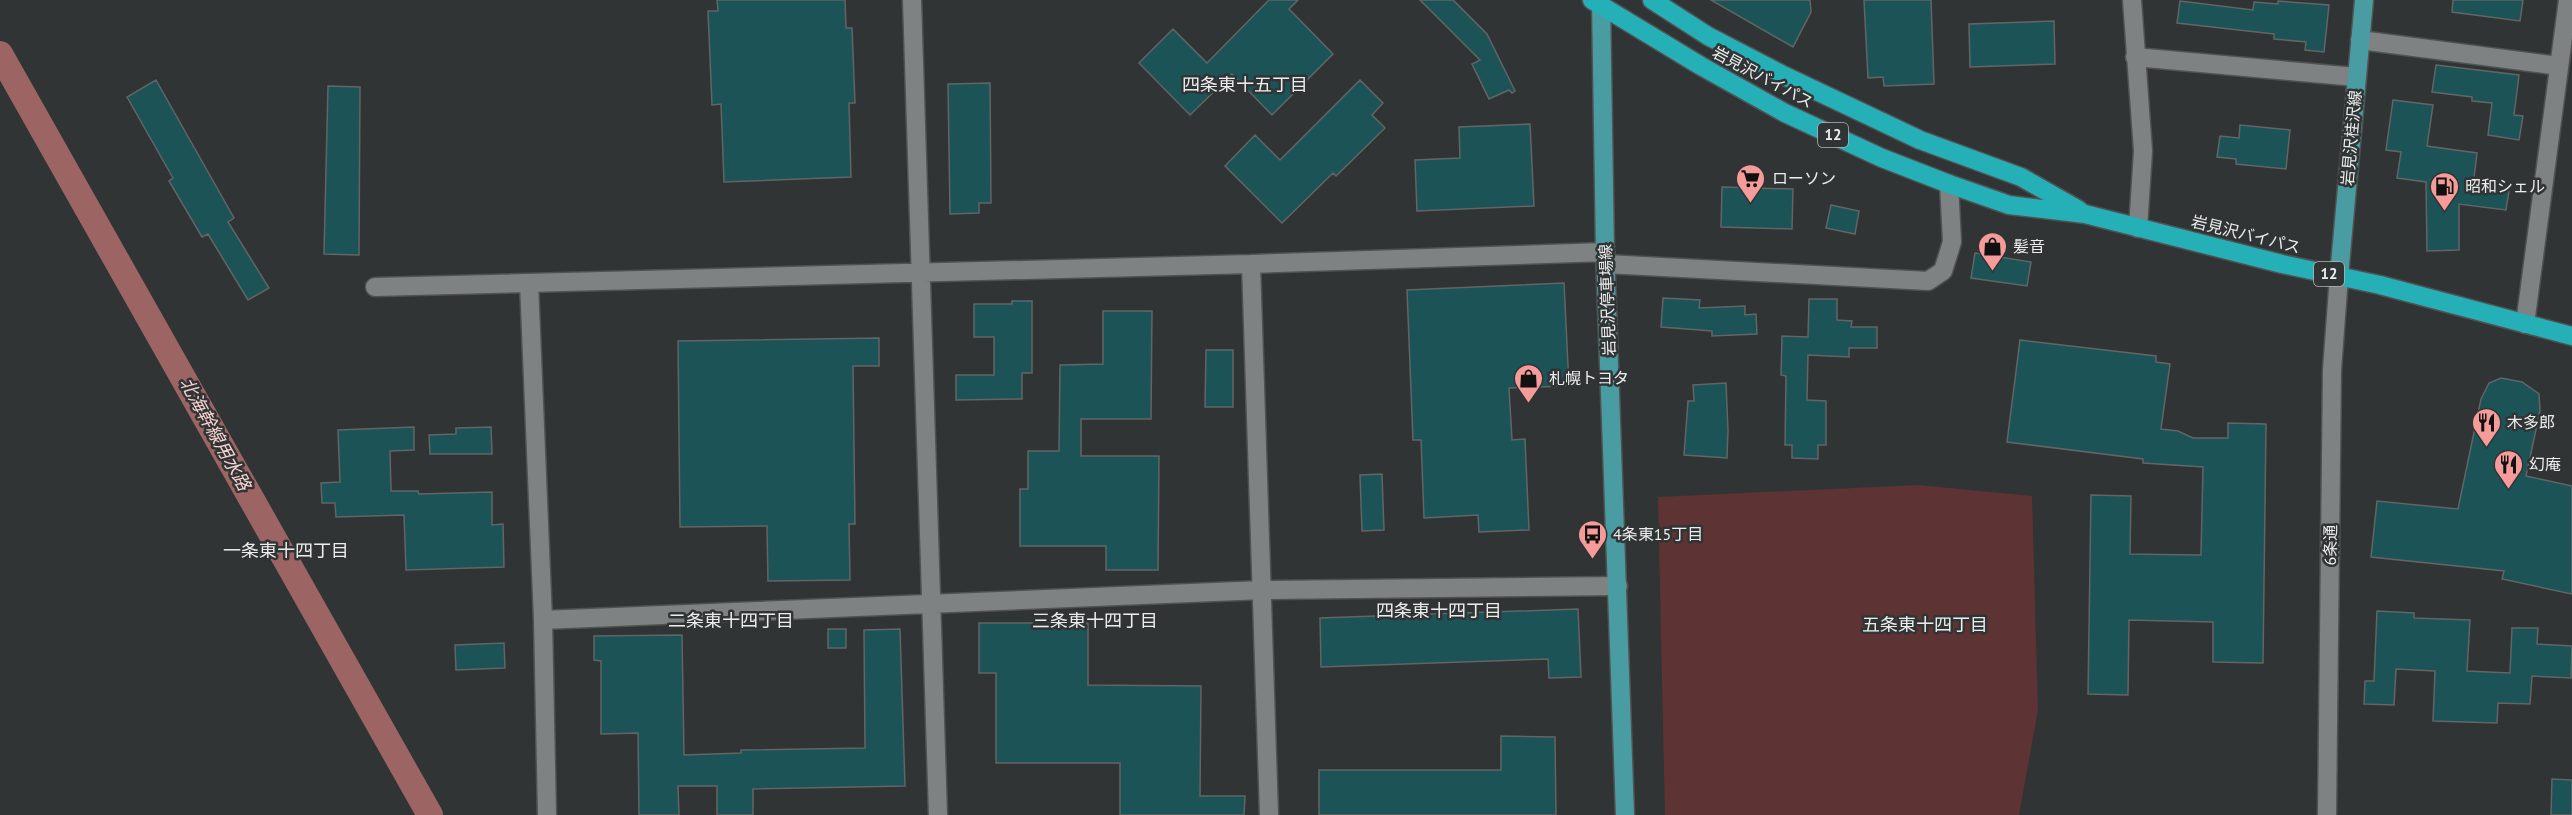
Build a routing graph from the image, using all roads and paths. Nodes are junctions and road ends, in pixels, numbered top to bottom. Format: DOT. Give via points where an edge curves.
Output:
graph roads {
  1 [pos="912,0"];
  2 [pos="1652,0"];
  3 [pos="2132,0"];
  4 [pos="2364,0"];
  5 [pos="2568,0"];
  6 [pos="1598,2"];
  7 [pos="2360,40"];
  8 [pos="2135,57"];
  9 [pos="2559,66"];
  10 [pos="2356,77"];
  11 [pos="1949,184"];
  12 [pos="2085,214"];
  13 [pos="2138,228"];
  14 [pos="1605,258"];
  15 [pos="1251,264"];
  16 [pos="922,272"];
  17 [pos="2338,276"];
  18 [pos="529,283"];
  19 [pos="375,287"];
  20 [pos="2525,324"];
  21 [pos="2572,336"];
  22 [pos="1618,586"];
  23 [pos="1263,590"];
  24 [pos="931,605"];
  25 [pos="543,620"];
  26 [pos="547,815"];
  27 [pos="938,815"];
  28 [pos="1269,815"];
  29 [pos="1624,815"];
  30 [pos="2327,815"];
  1 -- 16 [label="street"];
  2 -- 12 [label="highway, 岩見沢バイパス / 12" via="1708,36 1785,76 1920,140 2021,177"];
  3 -- 8 [label="street"];
  4 -- 7 [label="main road, 岩見沢桂沢線"];
  5 -- 9 [label="street"];
  6 -- 11 [label="highway, 岩見沢バイパス / 12" via="1785,113"];
  6 -- 14 [label="main road, 岩見沢停車場線"];
  7 -- 9 [label="street"];
  7 -- 10 [label="main road, 岩見沢桂沢線"];
  8 -- 10 [label="street"];
  8 -- 13 [label="street" via="2143,151"];
  9 -- 20 [label="street"];
  10 -- 17 [label="main road, 岩見沢桂沢線"];
  11 -- 12 [label="highway, 岩見沢バイパス / 12" via="2009,205"];
  11 -- 14 [label="street" via="1952,242 1943,271 1928,281"];
  12 -- 13 [label="highway, 岩見沢バイパス / 12"];
  13 -- 17 [label="highway, 岩見沢バイパス / 12"];
  14 -- 15 [label="street"];
  14 -- 22 [label="main road, 岩見沢停車場線"];
  15 -- 16 [label="street"];
  15 -- 23 [label="street"];
  16 -- 18 [label="street"];
  16 -- 24 [label="street"];
  17 -- 20 [label="highway, 岩見沢バイパス / 12"];
  17 -- 30 [label="street, 6条通" via="2332,370"];
  18 -- 19 [label="street"];
  18 -- 25 [label="street"];
  20 -- 21 [label="highway, 岩見沢バイパス / 12"];
  22 -- 23 [label="street"];
  22 -- 29 [label="main road, 岩見沢停車場線"];
  23 -- 24 [label="street"];
  23 -- 28 [label="street"];
  24 -- 25 [label="street"];
  24 -- 27 [label="street"];
  25 -- 26 [label="street"];
}
